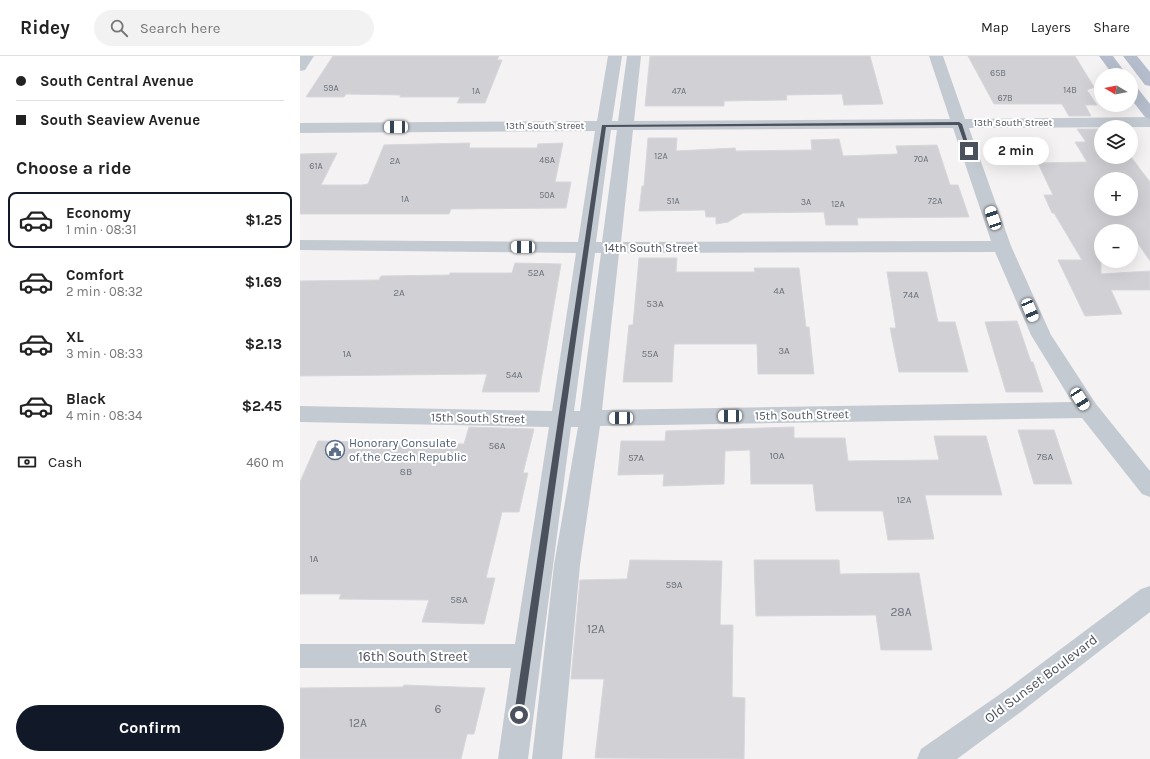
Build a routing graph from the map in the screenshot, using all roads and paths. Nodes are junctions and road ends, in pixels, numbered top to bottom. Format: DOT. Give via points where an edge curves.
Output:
graph roads {
  1 [pos="308,56"];
  2 [pos="615,56"];
  3 [pos="634,56"];
  4 [pos="936,56"];
  5 [pos="1106,56"];
  6 [pos="1130,56"];
  7 [pos="1144,56"];
  8 [pos="1150,63"];
  9 [pos="300,67"];
  10 [pos="1115,68"];
  11 [pos="1150,82"];
  12 [pos="1138,98"];
  13 [pos="1150,114"];
  14 [pos="1150,122"];
  15 [pos="959,124"];
  16 [pos="603,126"];
  17 [pos="625,126"];
  18 [pos="300,128"];
  19 [pos="300,245"];
  20 [pos="1002,246"];
  21 [pos="587,248"];
  22 [pos="610,248"];
  23 [pos="1088,410"];
  24 [pos="300,414"];
  25 [pos="562,419"];
  26 [pos="590,419"];
  27 [pos="1150,488"];
  28 [pos="1150,597"];
  29 [pos="300,656"];
  30 [pos="526,656"];
  31 [pos="513,759"];
  32 [pos="547,759"];
  33 [pos="932,759"];
  1 -- 9 [label="street"];
  2 -- 16 [label="street"];
  3 -- 17 [label="street"];
  4 -- 15 [label="street"];
  5 -- 10 [label="main road"];
  6 -- 11 [label="main road"];
  7 -- 8 [label="main road"];
  12 -- 13 [label="main road"];
  14 -- 15 [label="street, 13th South Street"];
  15 -- 17 [label="street, 13th South Street"];
  15 -- 20 [label="street"];
  16 -- 17 [label="street, 13th South Street"];
  16 -- 18 [label="street, 13th South Street"];
  16 -- 21 [label="street"];
  17 -- 22 [label="street"];
  19 -- 21 [label="street, 14th South Street"];
  20 -- 22 [label="street, 14th South Street"];
  20 -- 23 [label="street" via="1040,335"];
  21 -- 22 [label="street, 14th South Street"];
  21 -- 25 [label="street"];
  22 -- 26 [label="street"];
  23 -- 26 [label="street, 15th South Street"];
  23 -- 27 [label="street"];
  24 -- 25 [label="street, 15th South Street"];
  25 -- 26 [label="street, 15th South Street"];
  25 -- 30 [label="street"];
  26 -- 32 [label="street" via="567,565"];
  28 -- 33 [label="street, Old Sunset Boulevard"];
  29 -- 30 [label="street, 16th South Street"];
  30 -- 31 [label="street"];
}
